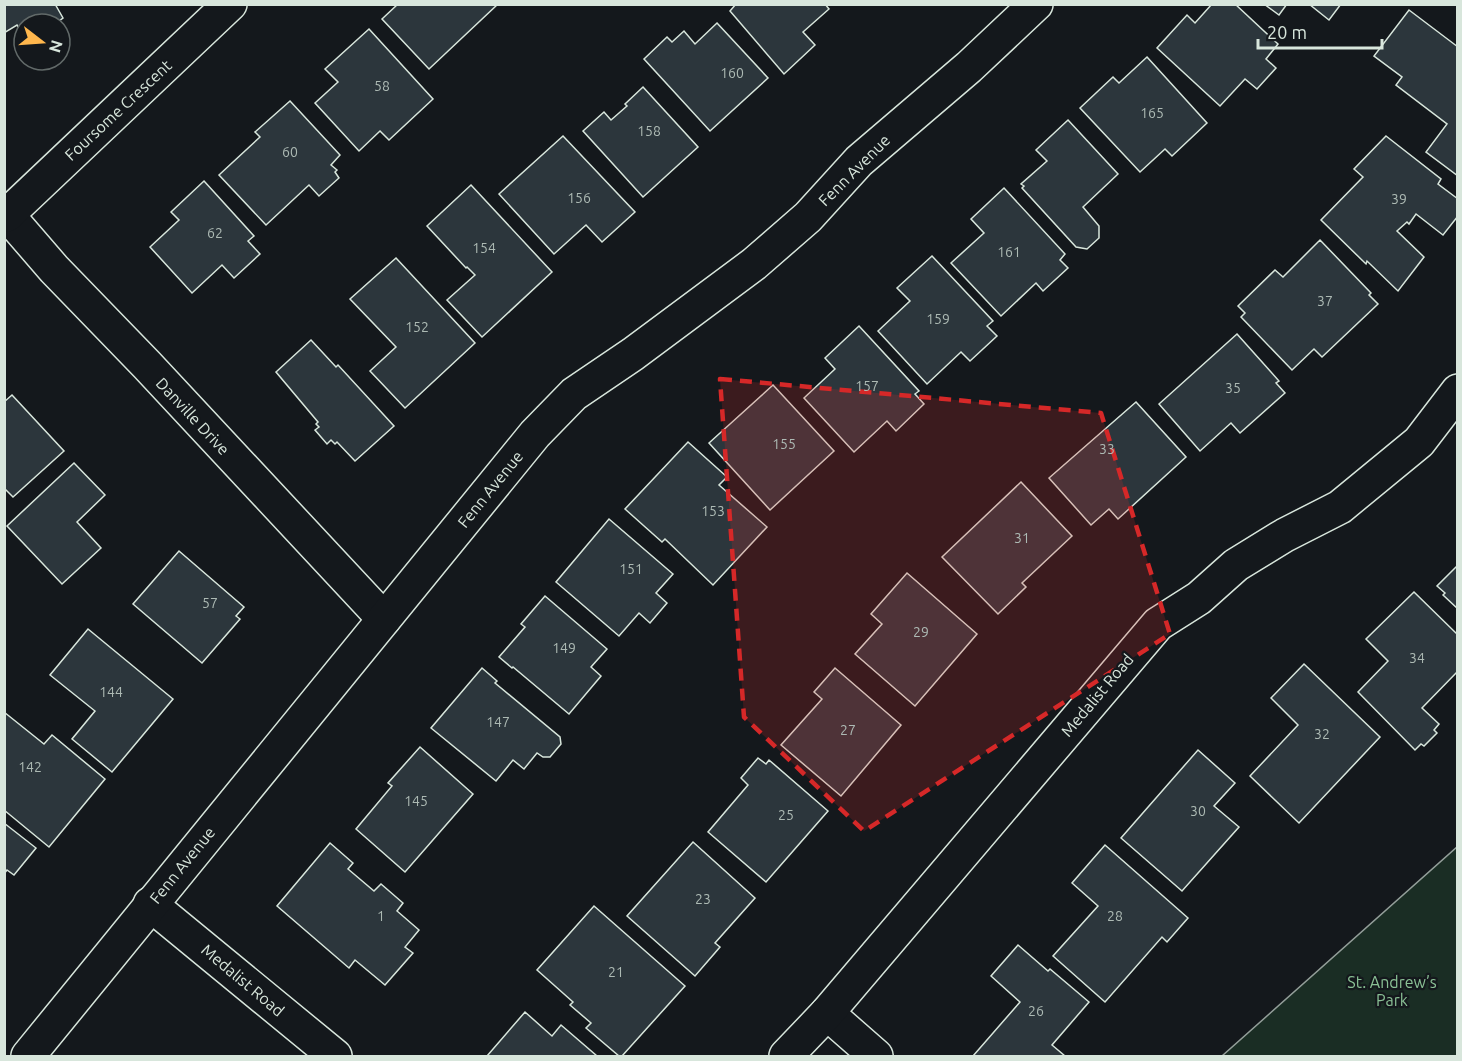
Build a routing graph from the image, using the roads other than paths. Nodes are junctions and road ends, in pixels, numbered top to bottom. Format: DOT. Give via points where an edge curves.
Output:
graph roads {
  1 [pos="230,4"];
  2 [pos="1036,4"];
  3 [pos="6,213"];
  4 [pos="1458,391"];
  5 [pos="384,619"];
  6 [pos="150,904"];
  7 [pos="827,1013"];
  8 [pos="28,1056"];
  9 [pos="336,1056"];
  10 [pos="786,1056"];
  11 [pos="876,1056"];
  1 -- 3 [label="street, Foursome Crescent"];
  2 -- 5 [label="street, Fenn Avenue" via="859,161 808,217 754,264 574,394 536,434"];
  3 -- 5 [label="street, Danville Drive" via="54,269"];
  4 -- 7 [label="street, Medalist Road" via="1419,442 1340,507 1236,565 1199,598 1158,624"];
  5 -- 6 [label="street, Fenn Avenue"];
  6 -- 8 [label="street, Fenn Avenue"];
  6 -- 9 [label="street, Medalist Road"];
  7 -- 10 [label="street, Medalist Road"];
  7 -- 11 [label="street"];
}
